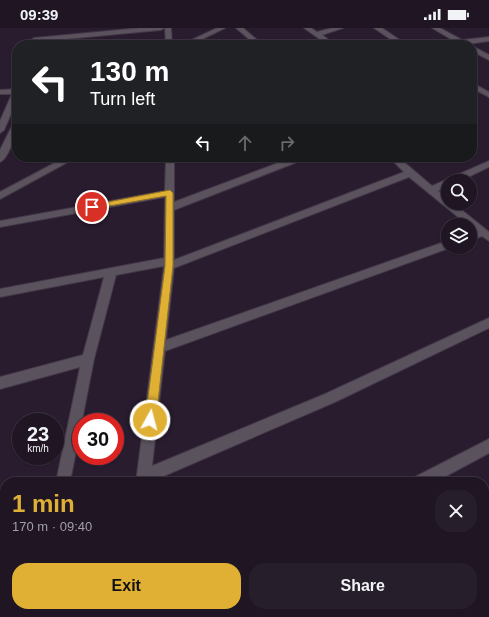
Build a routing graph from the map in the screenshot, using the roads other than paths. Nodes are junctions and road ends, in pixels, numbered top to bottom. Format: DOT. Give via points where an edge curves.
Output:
graph roads {
  1 [pos="161,28"];
  2 [pos="168,28"];
  3 [pos="222,28"];
  4 [pos="239,28"];
  5 [pos="307,28"];
  6 [pos="340,28"];
  7 [pos="377,28"];
  8 [pos="435,28"];
  9 [pos="316,34"];
  10 [pos="489,39"];
  11 [pos="34,40"];
  12 [pos="169,40"];
  13 [pos="195,40"];
  14 [pos="254,40"];
  15 [pos="325,40"];
  16 [pos="396,40"];
  17 [pos="457,40"];
  18 [pos="477,41"];
  19 [pos="477,51"];
  20 [pos="489,58"];
  21 [pos="477,88"];
  22 [pos="0,92"];
  23 [pos="12,92"];
  24 [pos="489,95"];
  25 [pos="12,103"];
  26 [pos="12,129"];
  27 [pos="0,130"];
  28 [pos="0,135"];
  29 [pos="12,135"];
  30 [pos="0,159"];
  31 [pos="64,162"];
  32 [pos="170,162"];
  33 [pos="289,162"];
  34 [pos="398,162"];
  35 [pos="489,164"];
  36 [pos="410,173"];
  37 [pos="467,174"];
  38 [pos="441,186"];
  39 [pos="431,190"];
  40 [pos="170,193"];
  41 [pos="0,196"];
  42 [pos="170,208"];
  43 [pos="0,224"];
  44 [pos="486,235"];
  45 [pos="441,247"];
  46 [pos="169,264"];
  47 [pos="111,272"];
  48 [pos="0,293"];
  49 [pos="489,324"];
  50 [pos="159,348"];
  51 [pos="88,359"];
  52 [pos="0,383"];
  53 [pos="489,446"];
  54 [pos="64,477"];
  55 [pos="143,477"];
  56 [pos="150,477"];
  57 [pos="430,477"];
  1 -- 11 [label="street"];
  2 -- 12 [label="street"];
  3 -- 13 [label="street"];
  4 -- 14 [label="street"];
  5 -- 9 [label="street"];
  6 -- 9 [label="street"];
  7 -- 16 [label="street"];
  8 -- 17 [label="street"];
  9 -- 15 [label="street"];
  10 -- 18 [label="street"];
  19 -- 20 [label="street"];
  21 -- 24 [label="street"];
  22 -- 23 [label="street"];
  25 -- 27 [label="street"];
  26 -- 28 [label="street"];
  29 -- 30 [label="street"];
  31 -- 41 [label="street"];
  32 -- 40 [label="street"];
  33 -- 42 [label="street"];
  34 -- 36 [label="street"];
  35 -- 37 [label="street"];
  36 -- 39 [label="street"];
  36 -- 46 [label="street"];
  38 -- 39 [label="street"];
  39 -- 44 [label="street"];
  40 -- 42 [label="street"];
  40 -- 43 [label="street"];
  42 -- 46 [label="street"];
  45 -- 50 [label="street"];
  46 -- 47 [label="street"];
  46 -- 50 [label="street"];
  47 -- 48 [label="street"];
  47 -- 51 [label="street"];
  49 -- 56 [label="street" via="330,398"];
  50 -- 55 [label="street"];
  51 -- 52 [label="street"];
  51 -- 54 [label="street"];
  53 -- 57 [label="street"];
}
